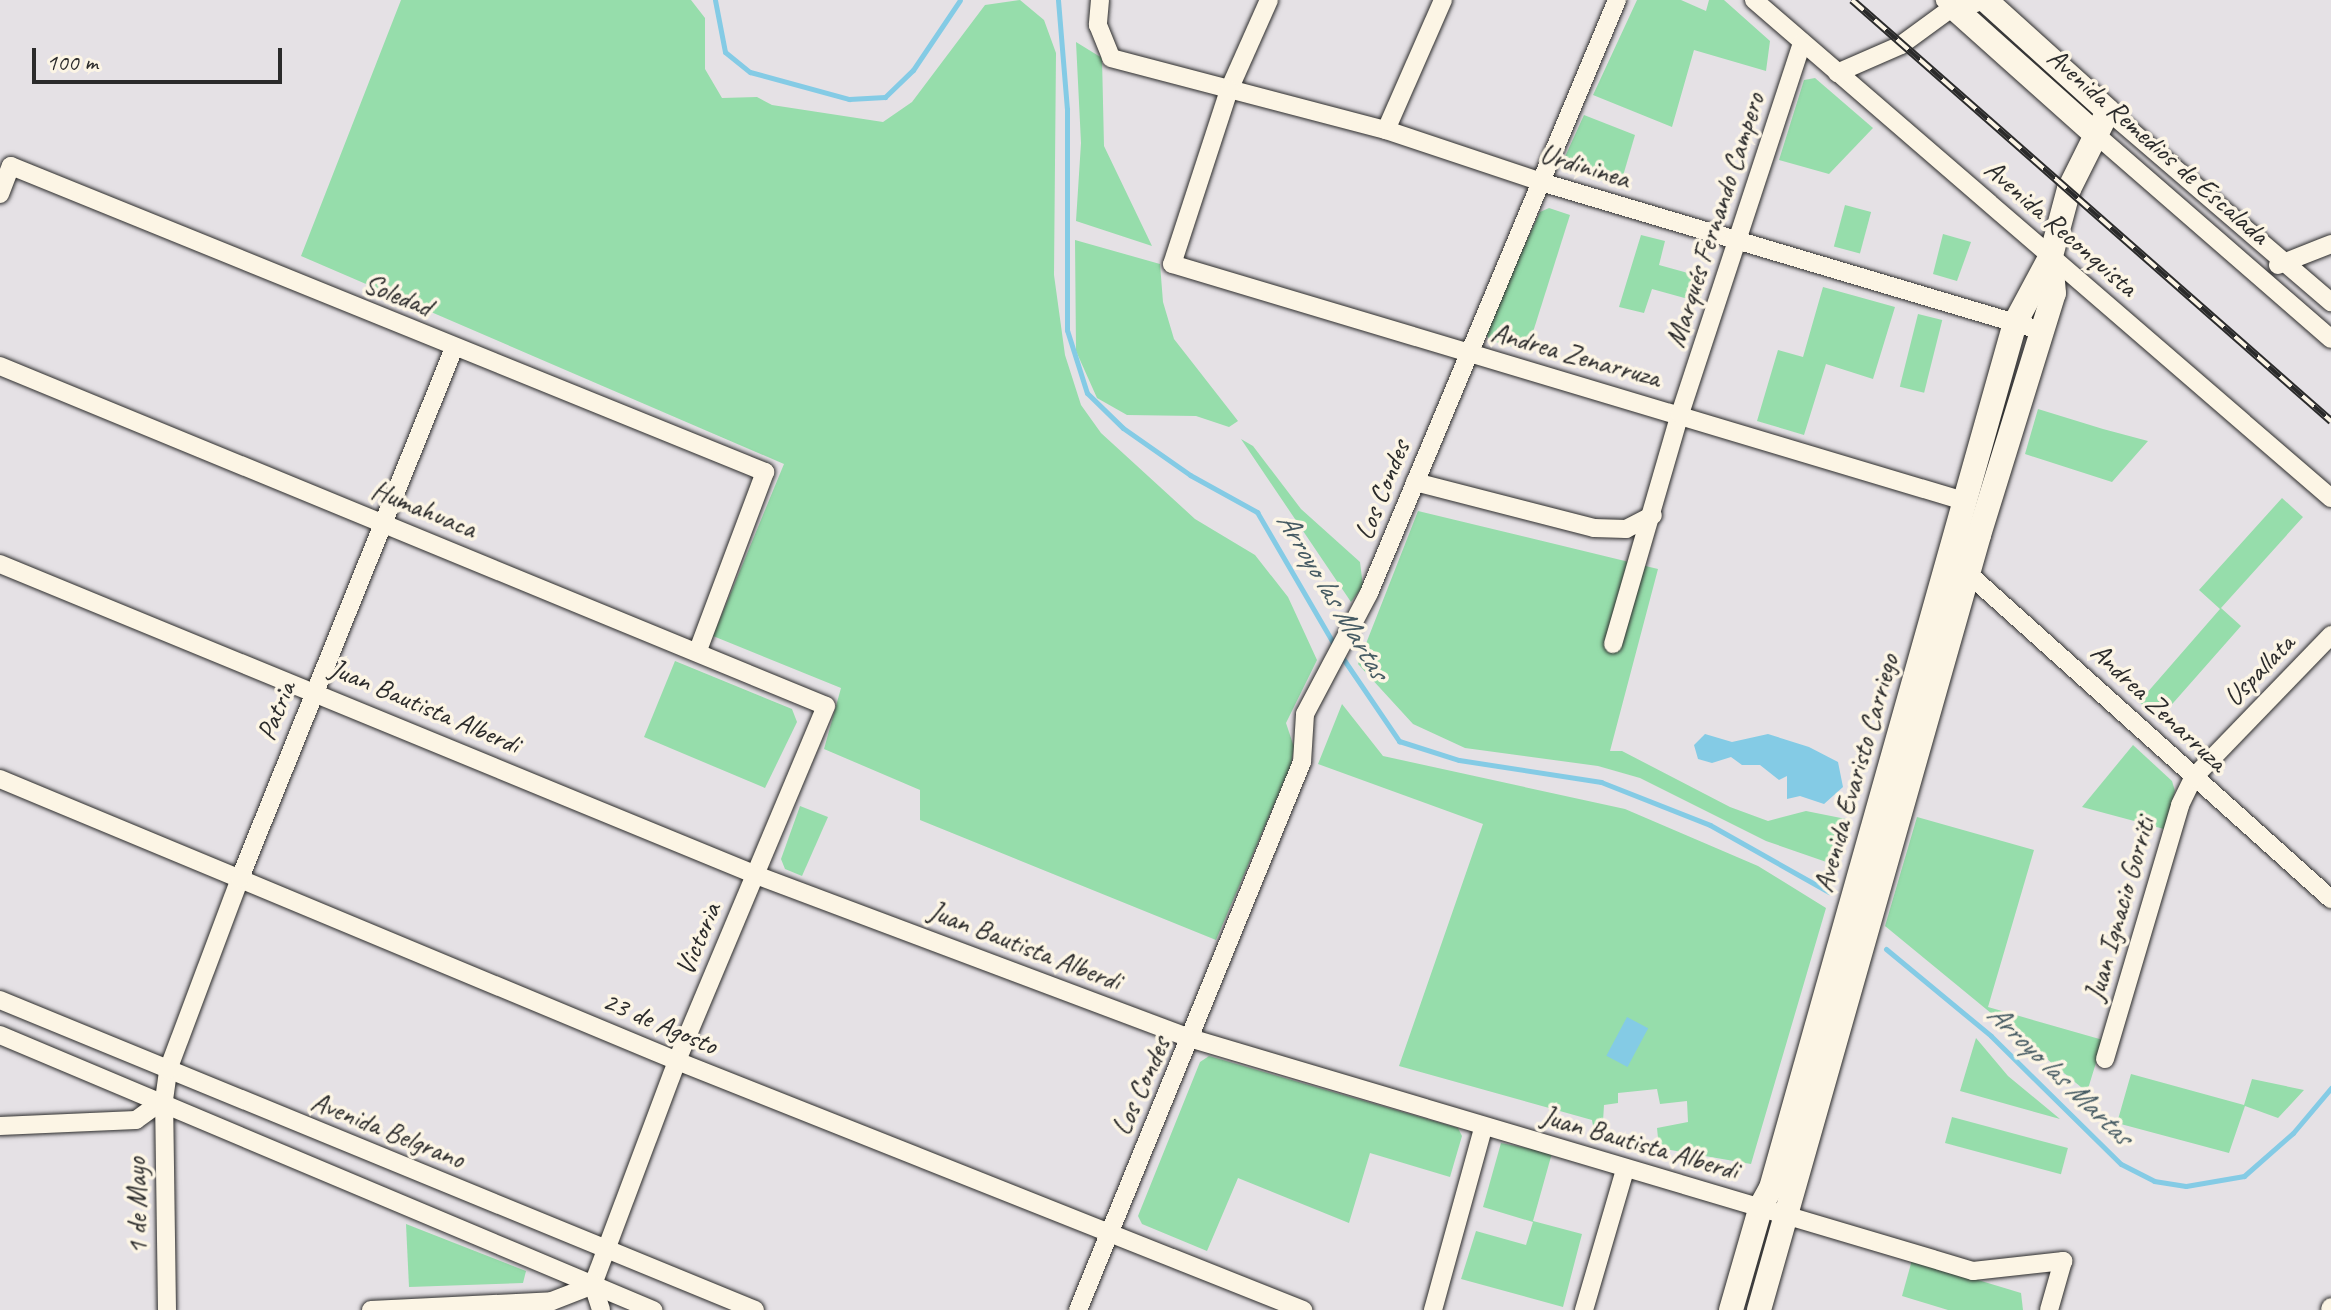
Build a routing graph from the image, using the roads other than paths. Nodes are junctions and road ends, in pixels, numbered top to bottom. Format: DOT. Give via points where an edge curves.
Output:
graph roads {
  1 [pos="1100,0"];
  2 [pos="1269,0"];
  3 [pos="1443,0"];
  4 [pos="1617,0"];
  5 [pos="1754,0"];
  6 [pos="1985,0"];
  7 [pos="1958,2"];
  8 [pos="1802,43"];
  9 [pos="1837,73"];
  10 [pos="1229,90"];
  11 [pos="2108,111"];
  12 [pos="1386,130"];
  13 [pos="2093,132"];
  14 [pos="1541,182"];
  15 [pos="0,194"];
  16 [pos="1740,243"];
  17 [pos="2331,244"];
  18 [pos="2051,256"];
  19 [pos="2286,260"];
  20 [pos="2261,275"];
  21 [pos="2331,302"];
  22 [pos="2015,323"];
  23 [pos="2042,331"];
  24 [pos="2331,339"];
  25 [pos="454,348"];
  26 [pos="1469,353"];
  27 [pos="0,366"];
  28 [pos="1680,414"];
  29 [pos="1415,482"];
  30 [pos="2331,498"];
  31 [pos="1964,501"];
  32 [pos="1653,515"];
  33 [pos="384,524"];
  34 [pos="1946,563"];
  35 [pos="0,564"];
  36 [pos="1969,570"];
  37 [pos="2331,635"];
  38 [pos="1613,644"];
  39 [pos="698,650"];
  40 [pos="314,690"];
  41 [pos="826,706"];
  42 [pos="2193,778"];
  43 [pos="0,779"];
  44 [pos="756,875"];
  45 [pos="240,878"];
  46 [pos="2331,899"];
  47 [pos="0,1000"];
  48 [pos="0,1035"];
  49 [pos="1193,1039"];
  50 [pos="2105,1059"];
  51 [pos="677,1061"];
  52 [pos="168,1070"];
  53 [pos="164,1100"];
  54 [pos="0,1126"];
  55 [pos="1483,1128"];
  56 [pos="1625,1170"];
  57 [pos="1761,1206"];
  58 [pos="1787,1213"];
  59 [pos="1108,1234"];
  60 [pos="604,1248"];
  61 [pos="593,1285"];
  62 [pos="167,1310"];
  63 [pos="371,1310"];
  64 [pos="601,1310"];
  65 [pos="653,1310"];
  66 [pos="755,1310"];
  67 [pos="1078,1310"];
  68 [pos="1303,1310"];
  69 [pos="1433,1310"];
  70 [pos="1584,1310"];
  71 [pos="1731,1310"];
  72 [pos="1759,1310"];
  73 [pos="2049,1310"];
  1 -- 10 [label="street, Urdininea" via="1098,25 1111,58"];
  2 -- 10 [label="street"];
  3 -- 12 [label="street"];
  4 -- 14 [label="street, Los Condes"];
  5 -- 8 [label="street, Avenida Reconquista"];
  6 -- 11 [label="street, Avenida Remedios de Escalada"];
  7 -- 9 [label="street" via="1901,45"];
  7 -- 13 [label="street, Avenida Remedios de Escalada"];
  8 -- 9 [label="street, Avenida Reconquista"];
  8 -- 16 [label="street, Marqués Fernando Campero"];
  9 -- 18 [label="street, Avenida Reconquista"];
  10 -- 12 [label="street, Urdininea"];
  10 -- 26 [label="street, Andrea Zenarruza" via="1172,264"];
  11 -- 13 [label="street, Avenida Evaristo Carriego"];
  11 -- 19 [label="street, Avenida Remedios de Escalada"];
  12 -- 14 [label="street, Urdininea"];
  13 -- 18 [label="street, Avenida Evaristo Carriego"];
  13 -- 20 [label="street, Avenida Remedios de Escalada"];
  14 -- 16 [label="street, Urdininea"];
  14 -- 26 [label="street, Los Condes"];
  15 -- 25 [label="street, Soledad" via="11,166"];
  16 -- 22 [label="street, Urdininea"];
  16 -- 28 [label="street, Marqués Fernando Campero"];
  17 -- 19 [label="street"];
  18 -- 22 [label="street, Avenida Evaristo Carriego"];
  18 -- 23 [label="street, Avenida Evaristo Carriego" via="2054,293"];
  18 -- 30 [label="street, Avenida Reconquista"];
  19 -- 20 [label="street"];
  19 -- 21 [label="street, Avenida Remedios de Escalada"];
  20 -- 24 [label="street, Avenida Remedios de Escalada"];
  22 -- 23 [label="street, Urdininea"];
  22 -- 31 [label="street, Avenida Evaristo Carriego"];
  23 -- 36 [label="street, Avenida Evaristo Carriego"];
  25 -- 33 [label="street, Patria"];
  25 -- 39 [label="street, Soledad" via="765,472"];
  26 -- 28 [label="street, Andrea Zenarruza"];
  26 -- 29 [label="street, Los Condes"];
  27 -- 33 [label="street, Humahuaca"];
  28 -- 31 [label="street, Andrea Zenarruza"];
  28 -- 32 [label="street, Marqués Fernando Campero"];
  29 -- 32 [label="street" via="1594,528 1626,529"];
  29 -- 49 [label="street, Los Condes" via="1369,593 1305,714 1302,762"];
  31 -- 34 [label="street, Avenida Evaristo Carriego"];
  32 -- 38 [label="street, Marqués Fernando Campero"];
  33 -- 39 [label="street, Humahuaca"];
  33 -- 40 [label="street, Patria"];
  34 -- 36 [label="street, Andrea Zenarruza"];
  34 -- 57 [label="street, Avenida Evaristo Carriego" via="1771,1188"];
  35 -- 40 [label="street, Juan Bautista Alberdi"];
  36 -- 42 [label="street, Andrea Zenarruza"];
  36 -- 58 [label="street, Avenida Evaristo Carriego"];
  37 -- 42 [label="street, Uspallata"];
  39 -- 41 [label="street, Humahuaca"];
  40 -- 44 [label="street, Juan Bautista Alberdi"];
  40 -- 45 [label="street, Patria"];
  41 -- 44 [label="street, Victoria"];
  42 -- 46 [label="street, Andrea Zenarruza"];
  42 -- 50 [label="street, Juan Ignacio Gorriti" via="2180,805"];
  43 -- 45 [label="street, 23 de Agosto"];
  44 -- 49 [label="street, Juan Bautista Alberdi"];
  44 -- 51 [label="street, Victoria"];
  45 -- 51 [label="street, 23 de Agosto"];
  45 -- 52 [label="street, Patria"];
  47 -- 52 [label="street, Avenida Belgrano"];
  48 -- 53 [label="street"];
  49 -- 55 [label="street, Juan Bautista Alberdi"];
  49 -- 59 [label="street, Los Condes"];
  51 -- 59 [label="street, 23 de Agosto"];
  51 -- 60 [label="street, Victoria"];
  52 -- 53 [label="street, Patria"];
  52 -- 60 [label="street, Avenida Belgrano"];
  53 -- 54 [label="street" via="136,1120"];
  53 -- 61 [label="street"];
  53 -- 62 [label="street, 1 de Mayo"];
  55 -- 56 [label="street, Juan Bautista Alberdi"];
  55 -- 69 [label="street"];
  56 -- 57 [label="street, Juan Bautista Alberdi"];
  56 -- 70 [label="street"];
  57 -- 58 [label="street, Juan Bautista Alberdi"];
  57 -- 71 [label="street, Avenida Evaristo Carriego"];
  58 -- 72 [label="street, Avenida Evaristo Carriego"];
  58 -- 73 [label="street, Juan Bautista Alberdi" via="1973,1271 2063,1261"];
  59 -- 67 [label="street, Los Condes"];
  59 -- 68 [label="street, 23 de Agosto"];
  60 -- 61 [label="street, Victoria"];
  60 -- 66 [label="street, Avenida Belgrano"];
  61 -- 63 [label="street" via="552,1301"];
  61 -- 64 [label="street"];
  61 -- 65 [label="street"];
}
